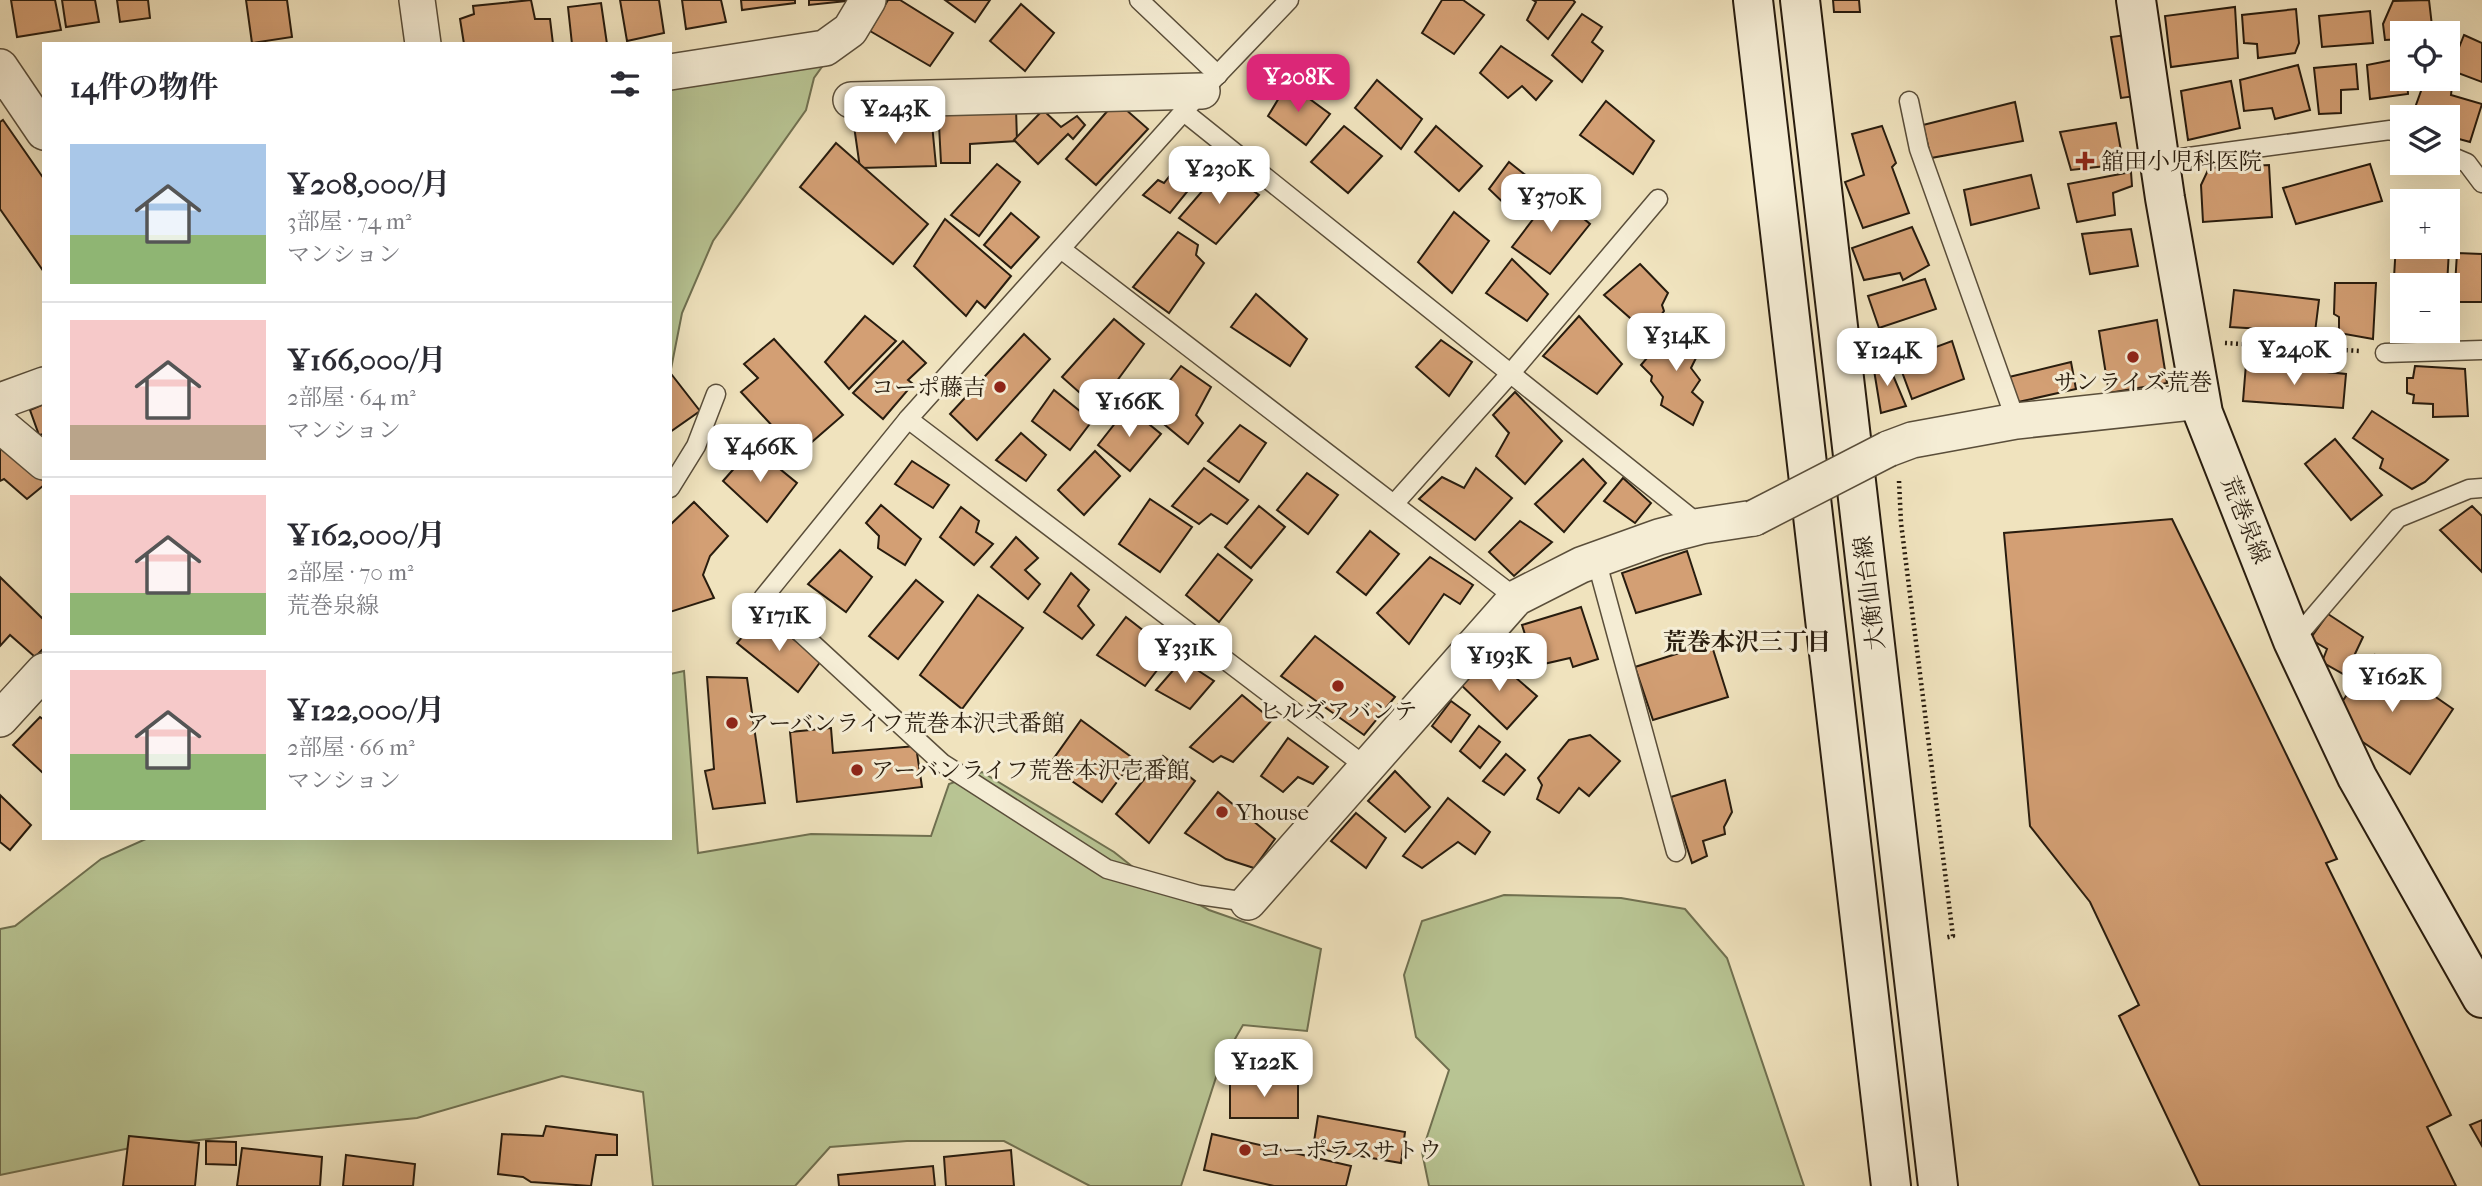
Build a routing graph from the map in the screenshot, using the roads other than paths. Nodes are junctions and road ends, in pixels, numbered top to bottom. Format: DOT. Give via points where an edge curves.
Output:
graph roads {
  1 [pos="417,0"];
  2 [pos="868,0"];
  3 [pos="1139,0"];
  4 [pos="1289,0"];
  5 [pos="1753,0"];
  6 [pos="1800,0"];
  7 [pos="2144,1"];
  8 [pos="423,42"];
  9 [pos="0,67"];
  10 [pos="672,72"];
  11 [pos="1201,93"];
  12 [pos="851,100"];
  13 [pos="1909,101"];
  14 [pos="42,129"];
  15 [pos="2390,130"];
  16 [pos="2460,160"];
  17 [pos="2159,161"];
  18 [pos="2482,183"];
  19 [pos="1658,199"];
  20 [pos="1061,249"];
  21 [pos="2482,350"];
  22 [pos="2385,353"];
  23 [pos="1510,374"];
  24 [pos="42,386"];
  25 [pos="716,394"];
  26 [pos="0,401"];
  27 [pos="2201,401"];
  28 [pos="908,419"];
  29 [pos="2015,421"];
  30 [pos="0,425"];
  31 [pos="42,461"];
  32 [pos="672,485"];
  33 [pos="2482,488"];
  34 [pos="1394,504"];
  35 [pos="1701,526"];
  36 [pos="1596,559"];
  37 [pos="1516,598"];
  38 [pos="2293,640"];
  39 [pos="42,673"];
  40 [pos="0,719"];
  41 [pos="1369,769"];
  42 [pos="1676,852"];
  43 [pos="1248,902"];
  44 [pos="2482,998"];
  45 [pos="1891,1186"];
  46 [pos="1938,1186"];
  1 -- 8 [label="street"];
  2 -- 10 [label="street" via="849,30 825,48"];
  3 -- 11 [label="lane"];
  4 -- 11 [label="lane"];
  5 -- 45 [label="main road, 大衡仙台線"];
  6 -- 46 [label="main road, 大衡仙台線"];
  7 -- 17 [label="main road, 荒巻泉線"];
  9 -- 14 [label="street"];
  11 -- 12 [label="street"];
  11 -- 20 [label="lane"];
  11 -- 23 [label="lane"];
  13 -- 29 [label="lane" via="1919,149"];
  15 -- 17 [label="lane"];
  16 -- 18 [label="lane"];
  17 -- 27 [label="main road, 荒巻泉線"];
  19 -- 23 [label="lane"];
  20 -- 28 [label="lane"];
  20 -- 34 [label="lane"];
  21 -- 22 [label="lane"];
  23 -- 34 [label="lane"];
  23 -- 35 [label="lane"];
  24 -- 26 [label="street"];
  25 -- 32 [label="lane" via="696,446"];
  27 -- 29 [label="street"];
  27 -- 38 [label="main road, 荒巻泉線"];
  28 -- 41 [label="lane"];
  28 -- 43 [label="lane" via="763,598 943,763 1107,869 1199,895"];
  29 -- 35 [label="street, bridge" via="1912,440 1754,519"];
  30 -- 31 [label="street"];
  33 -- 38 [label="lane" via="2398,518"];
  34 -- 37 [label="lane"];
  35 -- 36 [label="street"];
  36 -- 37 [label="street"];
  36 -- 42 [label="lane"];
  37 -- 41 [label="street"];
  38 -- 44 [label="main road, 荒巻泉線" via="2357,777"];
  39 -- 40 [label="street"];
  41 -- 43 [label="street"];
}
